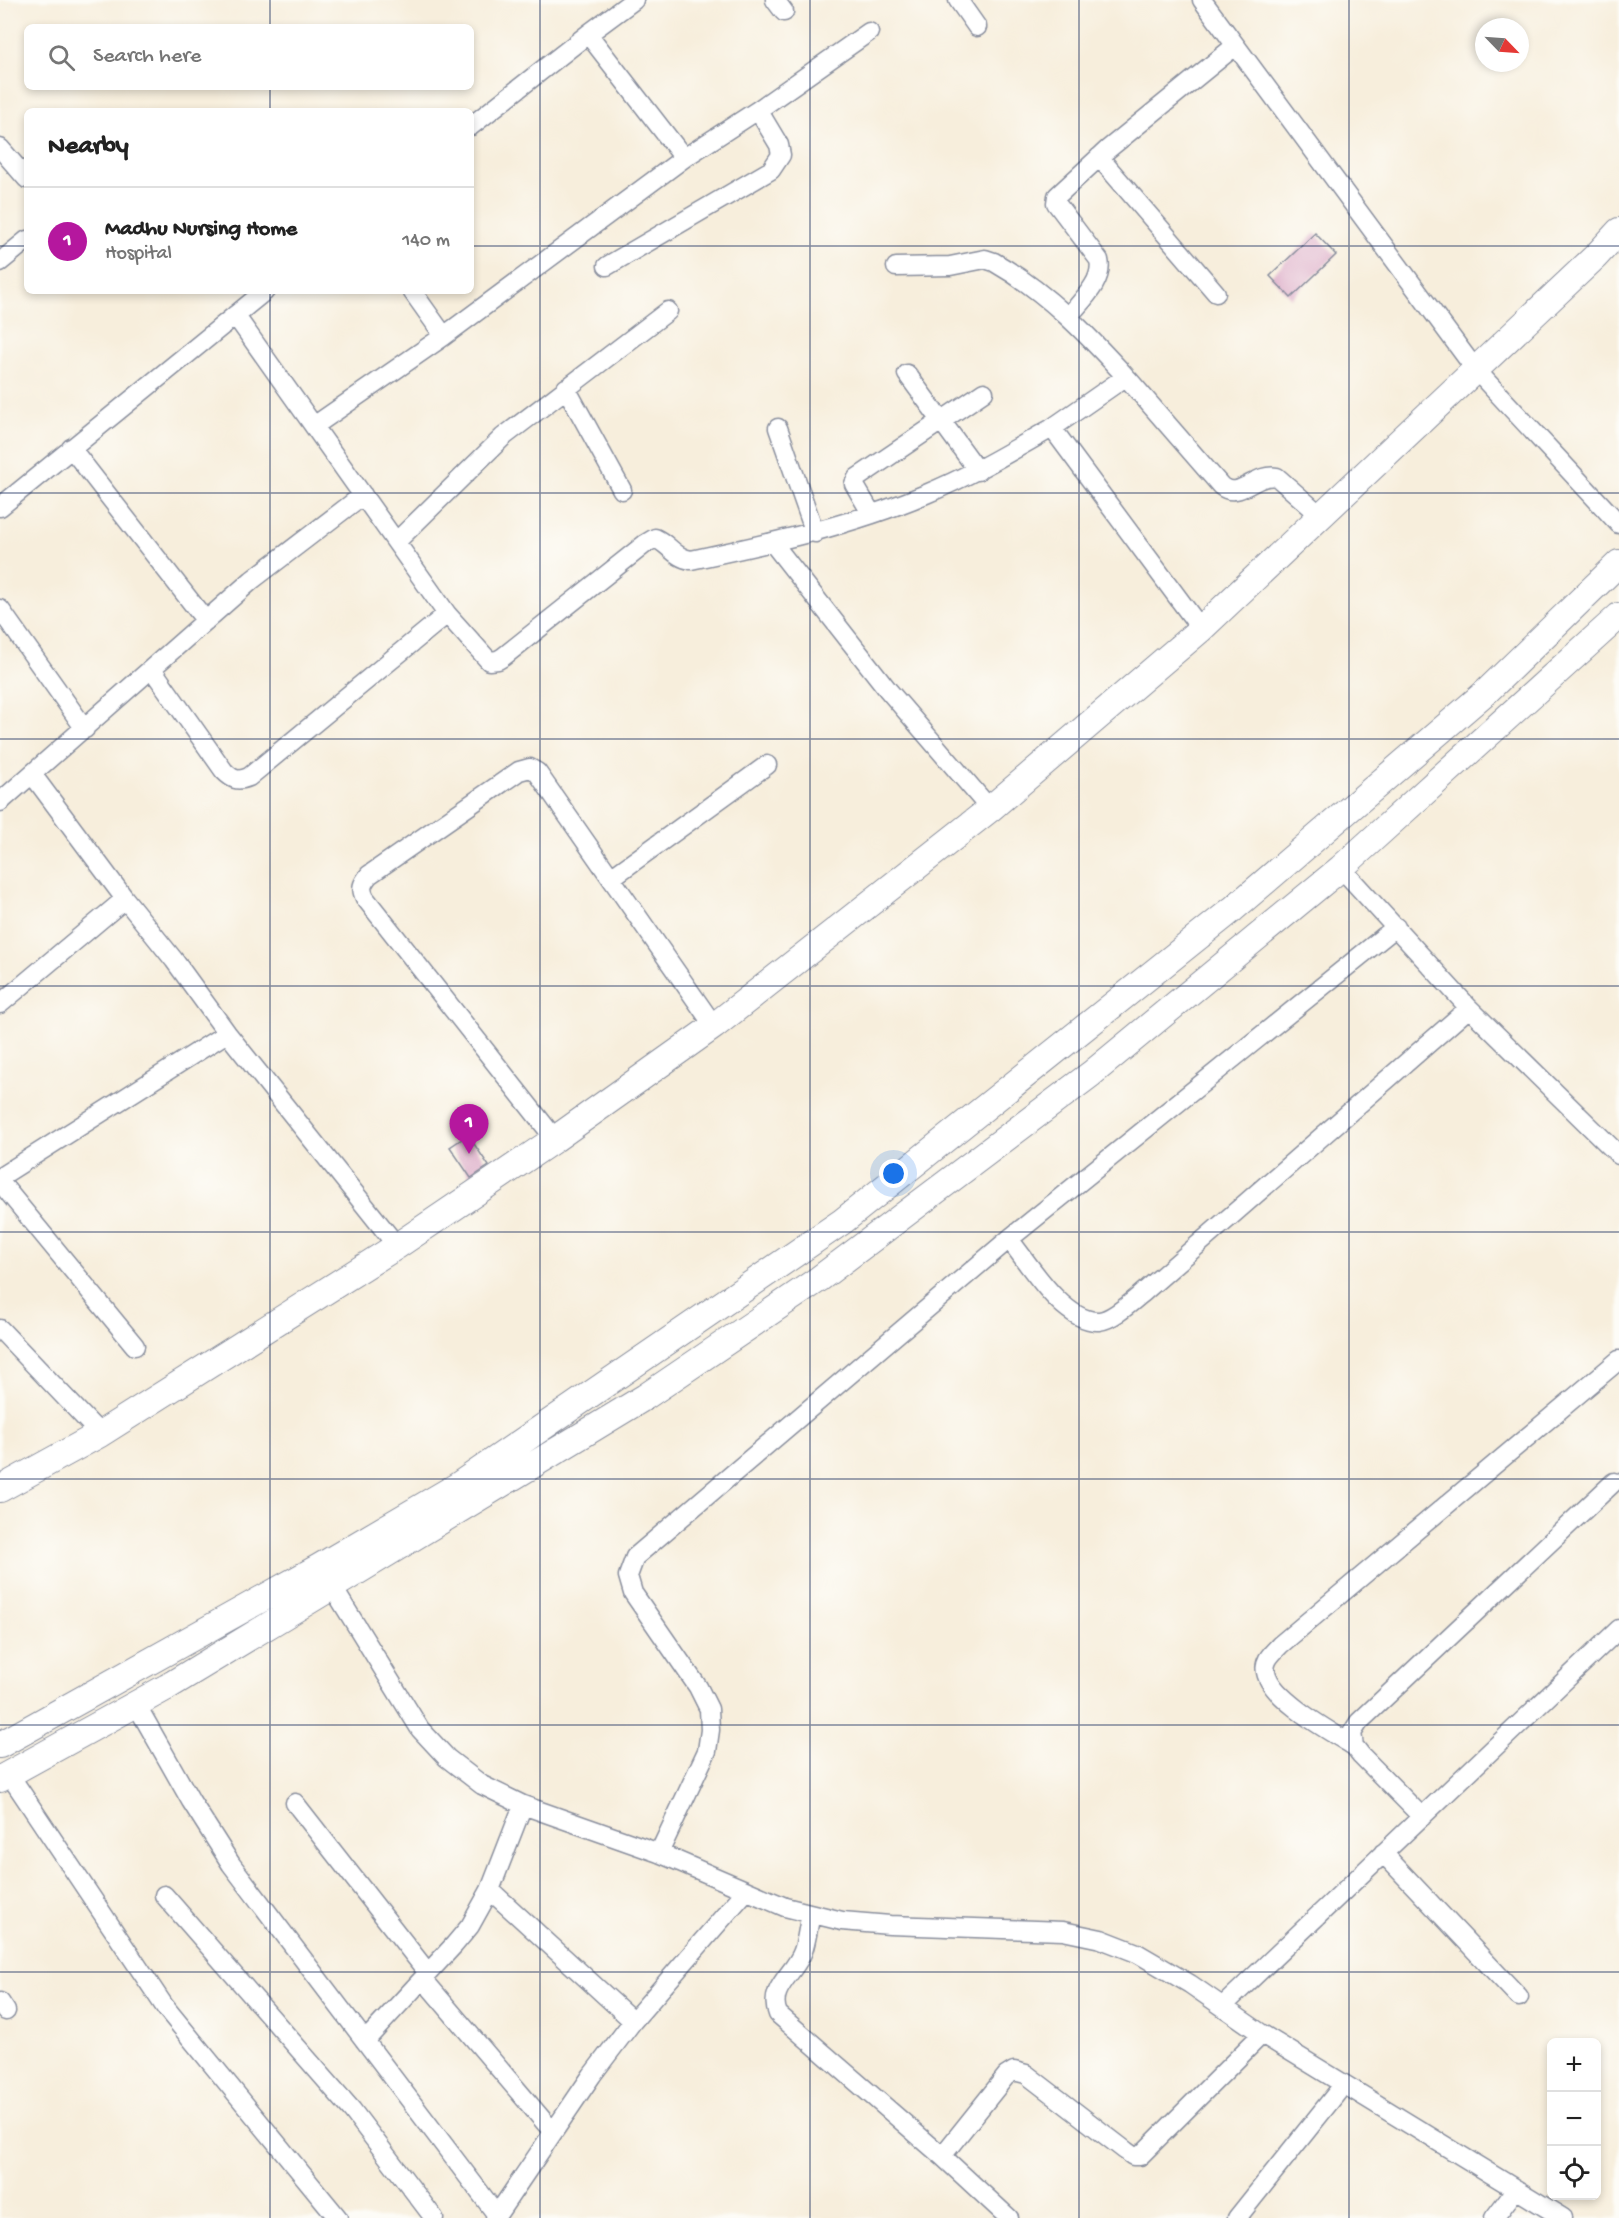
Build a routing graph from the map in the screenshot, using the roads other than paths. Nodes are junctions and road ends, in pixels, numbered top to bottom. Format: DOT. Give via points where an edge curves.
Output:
graph roads {
  1 [pos="634,0"];
  2 [pos="958,0"];
  3 [pos="1202,0"];
  4 [pos="977,27"];
  5 [pos="869,32"];
  6 [pos="588,34"];
  7 [pos="1235,46"];
  8 [pos="758,110"];
  9 [pos="474,124"];
  10 [pos="0,148"];
  11 [pos="1099,157"];
  12 [pos="684,158"];
  13 [pos="24,176"];
  14 [pos="1619,231"];
  15 [pos="24,242"];
  16 [pos="0,262"];
  17 [pos="607,266"];
  18 [pos="896,267"];
  19 [pos="1216,293"];
  20 [pos="261,294"];
  21 [pos="414,294"];
  22 [pos="668,311"];
  23 [pos="235,315"];
  24 [pos="1069,316"];
  25 [pos="444,336"];
  26 [pos="1475,369"];
  27 [pos="907,374"];
  28 [pos="1128,379"];
  29 [pos="566,388"];
  30 [pos="984,392"];
  31 [pos="942,421"];
  32 [pos="314,426"];
  33 [pos="778,428"];
  34 [pos="1052,428"];
  35 [pos="71,448"];
  36 [pos="978,471"];
  37 [pos="622,490"];
  38 [pos="363,495"];
  39 [pos="0,507"];
  40 [pos="871,513"];
  41 [pos="1320,515"];
  42 [pos="1619,524"];
  43 [pos="814,533"];
  44 [pos="397,541"];
  45 [pos="772,542"];
  46 [pos="1619,563"];
  47 [pos="0,609"];
  48 [pos="447,614"];
  49 [pos="1619,616"];
  50 [pos="206,621"];
  51 [pos="1201,629"];
  52 [pos="153,669"];
  53 [pos="85,729"];
  54 [pos="766,765"];
  55 [pos="32,774"];
  56 [pos="0,802"];
  57 [pos="990,809"];
  58 [pos="1341,868"];
  59 [pos="611,878"];
  60 [pos="125,899"];
  61 [pos="1396,927"];
  62 [pos="0,1004"];
  63 [pos="1469,1008"];
  64 [pos="714,1026"];
  65 [pos="227,1033"];
  66 [pos="555,1139"];
  67 [pos="1619,1155"];
  68 [pos="0,1177"];
  69 [pos="0,1182"];
  70 [pos="1009,1239"];
  71 [pos="397,1246"];
  72 [pos="0,1329"];
  73 [pos="135,1346"];
  74 [pos="1619,1360"];
  75 [pos="100,1434"];
  76 [pos="1614,1482"];
  77 [pos="0,1490"];
  78 [pos="326,1576"];
  79 [pos="1619,1629"];
  80 [pos="136,1704"];
  81 [pos="0,1745"];
  82 [pos="1354,1746"];
  83 [pos="4,1777"];
  84 [pos="295,1803"];
  85 [pos="523,1805"];
  86 [pos="1422,1817"];
  87 [pos="659,1853"];
  88 [pos="1383,1853"];
  89 [pos="490,1890"];
  90 [pos="746,1891"];
  91 [pos="164,1895"];
  92 [pos="810,1914"];
  93 [pos="425,1976"];
  94 [pos="1519,1997"];
  95 [pos="1223,2006"];
  96 [pos="633,2021"];
  97 [pos="1263,2034"];
  98 [pos="364,2041"];
  99 [pos="1344,2084"];
  100 [pos="553,2132"];
  101 [pos="942,2156"];
  102 [pos="1516,2189"];
  103 [pos="496,2217"];
  104 [pos="338,2218"];
  105 [pos="434,2218"];
  106 [pos="1009,2218"];
  107 [pos="1237,2218"];
  108 [pos="1494,2218"];
  109 [pos="1563,2218"];
  1 -- 6 [label="street"];
  2 -- 4 [label="street"];
  3 -- 7 [label="street"];
  5 -- 8 [label="street"];
  6 -- 9 [label="street"];
  6 -- 12 [label="street"];
  7 -- 11 [label="street"];
  7 -- 26 [label="street"];
  8 -- 12 [label="street"];
  8 -- 17 [label="street" via="780,154 771,170"];
  10 -- 13 [label="street"];
  11 -- 19 [label="street"];
  11 -- 24 [label="street" via="1057,195 1056,203 1101,268 1094,284"];
  12 -- 25 [label="street"];
  14 -- 26 [label="main road"];
  15 -- 16 [label="street"];
  18 -- 24 [label="street" via="950,266 985,259"];
  20 -- 23 [label="street"];
  21 -- 25 [label="street"];
  22 -- 29 [label="street"];
  23 -- 32 [label="street"];
  23 -- 35 [label="street"];
  24 -- 28 [label="street"];
  25 -- 32 [label="street"];
  26 -- 41 [label="main road"];
  26 -- 42 [label="street"];
  27 -- 31 [label="street"];
  28 -- 34 [label="street"];
  28 -- 41 [label="street" via="1227,491 1234,492 1261,478 1277,477"];
  29 -- 37 [label="street"];
  29 -- 44 [label="street" via="489,449"];
  30 -- 31 [label="street"];
  31 -- 36 [label="street"];
  31 -- 40 [label="street" via="857,478 854,484"];
  32 -- 38 [label="street"];
  33 -- 43 [label="street"];
  34 -- 36 [label="street"];
  34 -- 51 [label="street"];
  35 -- 39 [label="street"];
  35 -- 50 [label="street"];
  36 -- 40 [label="street"];
  38 -- 44 [label="street"];
  38 -- 50 [label="street" via="252,580"];
  40 -- 43 [label="street"];
  41 -- 51 [label="main road"];
  43 -- 45 [label="street"];
  44 -- 48 [label="street"];
  45 -- 48 [label="street" via="692,560 678,556 655,538 498,660 483,656"];
  45 -- 57 [label="street" via="888,690"];
  46 -- 78 [label="main road" via="1487,691 1233,909 843,1221"];
  47 -- 53 [label="street"];
  48 -- 52 [label="street" via="241,780 232,779 224,771"];
  49 -- 58 [label="main road"];
  50 -- 52 [label="street"];
  51 -- 57 [label="main road"];
  52 -- 53 [label="street"];
  53 -- 55 [label="street"];
  54 -- 59 [label="street"];
  55 -- 56 [label="street"];
  55 -- 60 [label="street"];
  57 -- 64 [label="main road"];
  58 -- 61 [label="street"];
  58 -- 78 [label="main road" via="1091,1074 819,1279 645,1397"];
  59 -- 64 [label="street"];
  59 -- 66 [label="street" via="537,772 530,768 510,777 362,884 365,898"];
  60 -- 62 [label="street"];
  60 -- 65 [label="street"];
  61 -- 63 [label="street"];
  61 -- 70 [label="street"];
  63 -- 67 [label="street"];
  63 -- 70 [label="street" via="1122,1310 1100,1321 1078,1318 1061,1305"];
  64 -- 66 [label="main road"];
  65 -- 68 [label="street"];
  65 -- 71 [label="street"];
  66 -- 71 [label="main road"];
  69 -- 73 [label="street"];
  70 -- 87 [label="street" via="634,1557 628,1576 633,1593 698,1687 709,1709 711,1730 707,1751"];
  71 -- 75 [label="main road"];
  72 -- 75 [label="street"];
  74 -- 82 [label="street" via="1268,1658 1265,1671 1269,1681 1286,1699 1310,1720"];
  75 -- 77 [label="main road"];
  76 -- 82 [label="street" via="1359,1722 1352,1733"];
  78 -- 80 [label="main road"];
  78 -- 81 [label="main road"];
  78 -- 85 [label="street" via="420,1729 447,1758 482,1785"];
  79 -- 86 [label="street"];
  80 -- 83 [label="main road"];
  80 -- 98 [label="street" via="231,1864"];
  82 -- 86 [label="street"];
  83 -- 104 [label="street" via="165,2007"];
  84 -- 93 [label="street"];
  85 -- 87 [label="street"];
  85 -- 89 [label="street"];
  86 -- 88 [label="street"];
  87 -- 90 [label="street"];
  88 -- 94 [label="street"];
  88 -- 95 [label="street"];
  89 -- 93 [label="street" via="470,1926"];
  89 -- 96 [label="street"];
  90 -- 92 [label="street"];
  90 -- 96 [label="street"];
  91 -- 105 [label="street" via="352,2110"];
  92 -- 95 [label="street" via="890,1925 1063,1931 1091,1937 1137,1953"];
  92 -- 101 [label="street" via="803,1951 777,1992 774,2005 778,2014"];
  93 -- 98 [label="street"];
  93 -- 100 [label="street"];
  95 -- 97 [label="street"];
  96 -- 100 [label="street"];
  97 -- 99 [label="street"];
  97 -- 101 [label="street" via="1140,2156 1126,2151 1026,2074 1014,2071"];
  98 -- 103 [label="street"];
  99 -- 102 [label="street"];
  99 -- 107 [label="street"];
  100 -- 103 [label="street"];
  101 -- 106 [label="street"];
  102 -- 108 [label="street"];
  102 -- 109 [label="street"];
}
